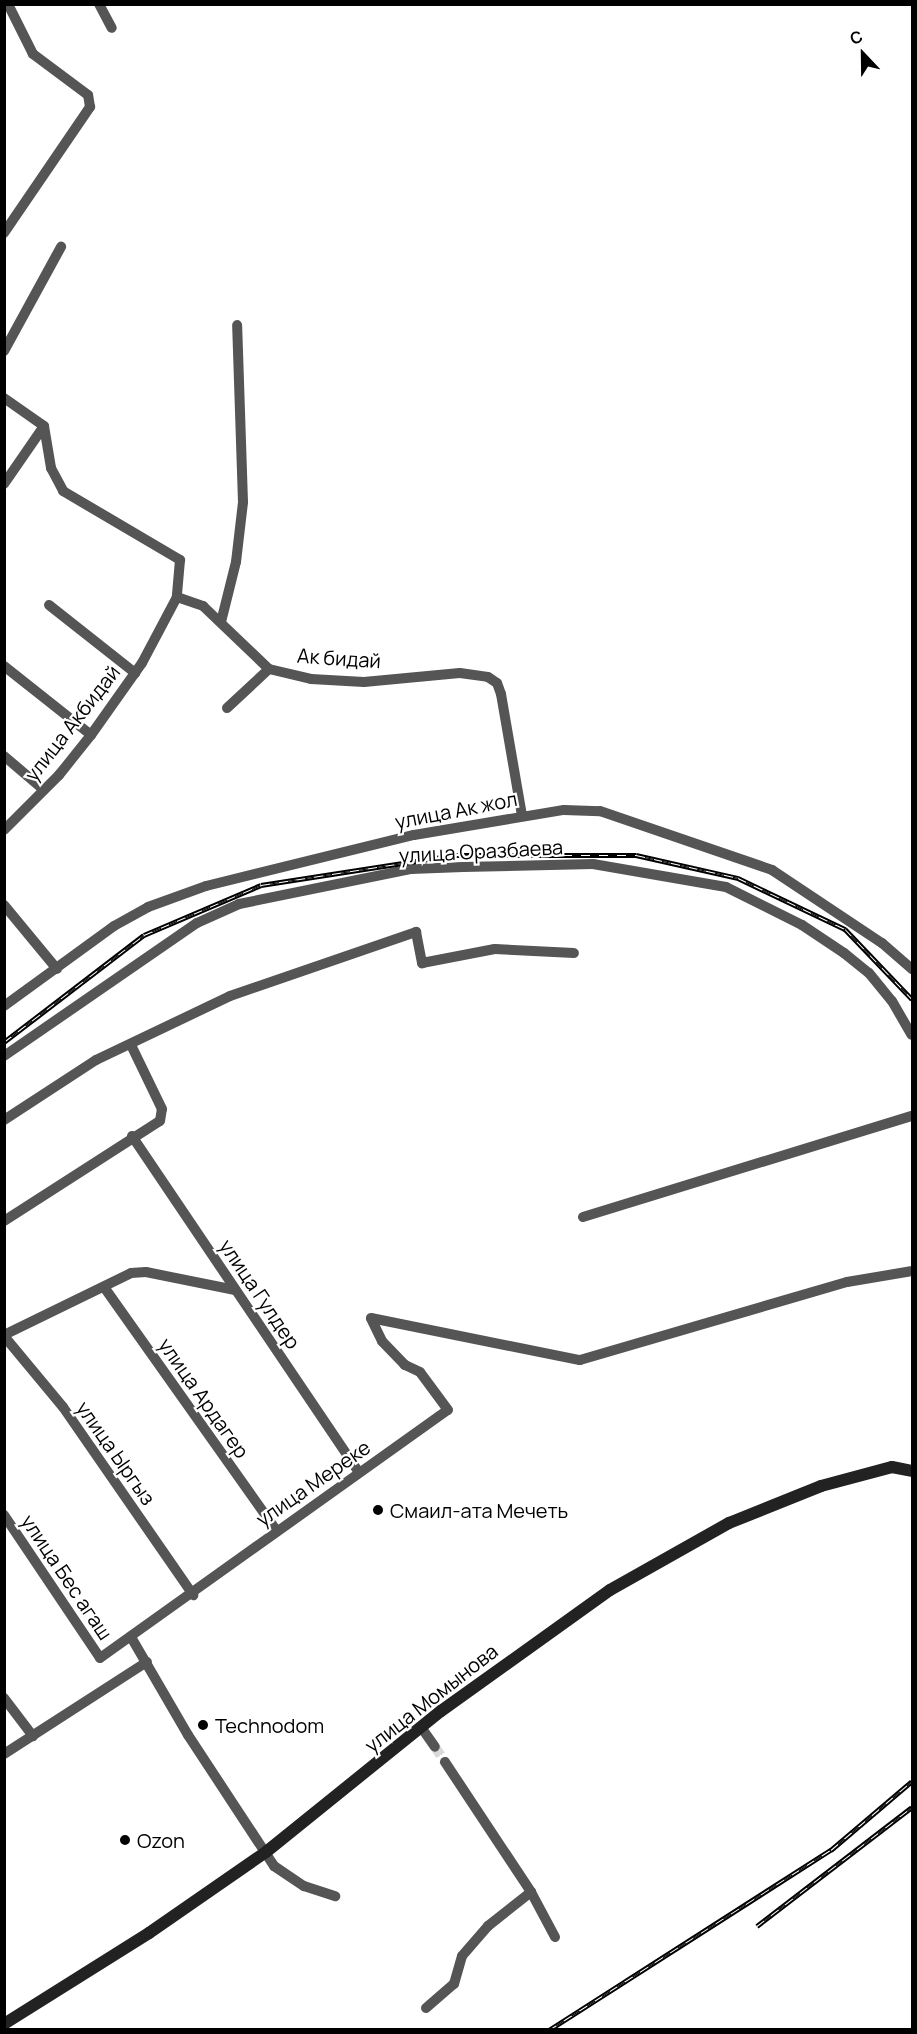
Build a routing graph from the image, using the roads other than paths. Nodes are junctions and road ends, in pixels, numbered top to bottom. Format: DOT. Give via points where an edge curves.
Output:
graph roads {
  1 [pos="8,4"];
  2 [pos="99,4"];
  3 [pos="112,28"];
  4 [pos="4,233"];
  5 [pos="61,247"];
  6 [pos="237,325"];
  7 [pos="4,351"];
  8 [pos="4,398"];
  9 [pos="44,426"];
  10 [pos="4,484"];
  11 [pos="177,597"];
  12 [pos="49,605"];
  13 [pos="221,622"];
  14 [pos="4,666"];
  15 [pos="269,669"];
  16 [pos="135,673"];
  17 [pos="227,708"];
  18 [pos="91,735"];
  19 [pos="4,756"];
  20 [pos="44,790"];
  21 [pos="522,815"];
  22 [pos="4,830"];
  23 [pos="4,905"];
  24 [pos="574,953"];
  25 [pos="57,969"];
  26 [pos="912,969"];
  27 [pos="4,1006"];
  28 [pos="912,1035"];
  29 [pos="131,1045"];
  30 [pos="4,1056"];
  31 [pos="912,1116"];
  32 [pos="4,1120"];
  33 [pos="132,1136"];
  34 [pos="583,1217"];
  35 [pos="4,1221"];
  36 [pos="912,1271"];
  37 [pos="104,1287"];
  38 [pos="235,1290"];
  39 [pos="4,1336"];
  40 [pos="359,1472"];
  41 [pos="912,1472"];
  42 [pos="4,1515"];
  43 [pos="276,1530"];
  44 [pos="193,1595"];
  45 [pos="131,1637"];
  46 [pos="100,1658"];
  47 [pos="147,1662"];
  48 [pos="4,1698"];
  49 [pos="421,1727"];
  50 [pos="33,1736"];
  51 [pos="435,1747"];
  52 [pos="4,1754"];
  53 [pos="445,1762"];
  54 [pos="266,1852"];
  55 [pos="531,1892"];
  56 [pos="335,1896"];
  57 [pos="555,1938"];
  58 [pos="426,2008"];
  59 [pos="4,2024"];
  1 -- 4 [label="street" via="33,54 88,95 90,107"];
  2 -- 3 [label="street"];
  5 -- 7 [label="street"];
  6 -- 13 [label="street" via="243,502 236,562"];
  8 -- 9 [label="street"];
  9 -- 10 [label="street"];
  9 -- 11 [label="street" via="51,468 63,491 177,556 181,567"];
  11 -- 13 [label="street, Ак бидай" via="203,606"];
  11 -- 16 [label="street, улица Акбидай"];
  12 -- 16 [label="street"];
  13 -- 15 [label="street, Ак бидай"];
  14 -- 18 [label="street"];
  15 -- 17 [label="street"];
  15 -- 21 [label="street, Ак бидай" via="311,679 364,682 460,673 488,677 497,683 501,694"];
  16 -- 18 [label="street, улица Акбидай"];
  18 -- 20 [label="street, улица Акбидай"];
  19 -- 20 [label="street"];
  20 -- 22 [label="street, улица Акбидай"];
  21 -- 25 [label="street, улица Ак жол" via="414,835 206,886 148,907 114,926"];
  21 -- 26 [label="street, улица Ак жол" via="600,811 772,870 882,943"];
  23 -- 25 [label="street"];
  24 -- 29 [label="street" via="495,949 422,963 416,932 230,996"];
  25 -- 27 [label="street, улица Ак жол"];
  28 -- 30 [label="street, улица Оразбаева" via="869,973 844,953 802,925 726,887 594,864 498,866 411,869 239,904 197,923"];
  29 -- 32 [label="street" via="96,1060"];
  29 -- 33 [label="street" via="162,1108 160,1121"];
  31 -- 34 [label="street"];
  33 -- 35 [label="street"];
  33 -- 38 [label="street, улица Гулдер"];
  36 -- 40 [label="street, улица Мереке" via="847,1282 580,1360 371,1318 382,1341 405,1365 420,1372 448,1410"];
  37 -- 38 [label="street" via="131,1273 146,1272"];
  37 -- 39 [label="street"];
  37 -- 43 [label="street, улица Ардагер"];
  38 -- 40 [label="street, улица Гулдер"];
  39 -- 44 [label="street, улица Ыргыз" via="63,1407"];
  40 -- 43 [label="street, улица Мереке"];
  41 -- 49 [label="main road, улица Момынова" via="892,1467 820,1486 729,1523 610,1590"];
  42 -- 46 [label="street, улица Бес агаш"];
  43 -- 44 [label="street, улица Мереке"];
  44 -- 45 [label="street, улица Мереке"];
  45 -- 46 [label="street, улица Мереке"];
  45 -- 47 [label="street"];
  47 -- 50 [label="street"];
  47 -- 54 [label="street" via="188,1735"];
  48 -- 50 [label="street"];
  49 -- 51 [label="street"];
  49 -- 54 [label="main road, улица Момынова"];
  50 -- 52 [label="street"];
  53 -- 55 [label="street"];
  54 -- 56 [label="street" via="283,1875"];
  54 -- 59 [label="main road, улица Момынова" via="149,1933"];
  55 -- 57 [label="street"];
  55 -- 58 [label="street" via="488,1926 462,1956 454,1984"];
}
